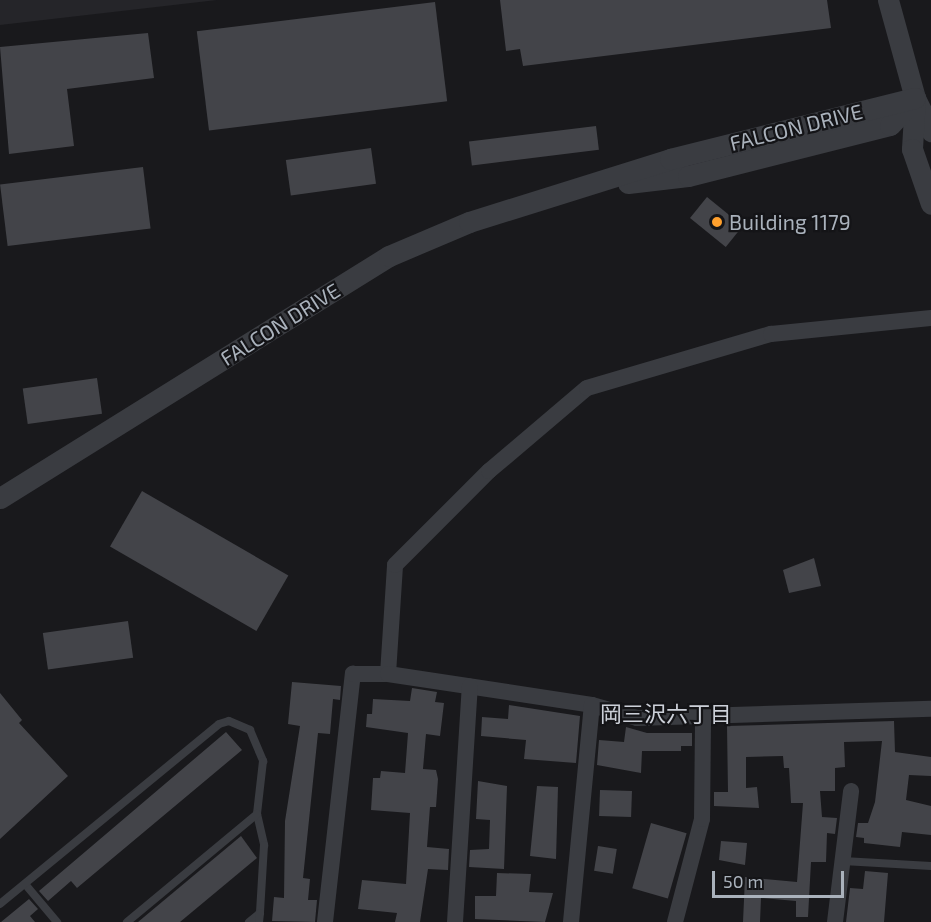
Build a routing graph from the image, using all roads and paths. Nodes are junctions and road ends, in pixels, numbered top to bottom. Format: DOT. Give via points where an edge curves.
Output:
graph roads {
  1 [pos="888,0"];
  2 [pos="915,98"];
  3 [pos="874,129"];
  4 [pos="931,131"];
  5 [pos="912,149"];
  6 [pos="579,188"];
  7 [pos="931,204"];
  8 [pos="931,318"];
  9 [pos="0,498"];
  10 [pos="388,674"];
  11 [pos="470,686"];
  12 [pos="592,705"];
  13 [pos="931,709"];
  14 [pos="703,718"];
  15 [pos="851,791"];
  16 [pos="257,814"];
  17 [pos="843,861"];
  18 [pos="931,866"];
  19 [pos="25,884"];
  20 [pos="0,904"];
  21 [pos="260,918"];
  22 [pos="57,922"];
  23 [pos="127,922"];
  24 [pos="249,922"];
  25 [pos="325,922"];
  26 [pos="455,922"];
  27 [pos="571,922"];
  28 [pos="675,922"];
  29 [pos="835,922"];
  1 -- 2 [label="street"];
  2 -- 3 [label="street, FALCON DRIVE" via="890,125"];
  2 -- 4 [label="street"];
  2 -- 5 [label="street"];
  2 -- 6 [label="street, FALCON DRIVE" via="682,156"];
  3 -- 5 [label="street"];
  3 -- 6 [label="street, FALCON DRIVE" via="688,176"];
  5 -- 7 [label="street"];
  6 -- 9 [label="street, FALCON DRIVE" via="469,222 389,256"];
  8 -- 10 [label="street" via="771,334 587,388 489,471 395,565"];
  10 -- 11 [label="street"];
  10 -- 25 [label="street" via="353,674"];
  11 -- 12 [label="street"];
  11 -- 26 [label="street"];
  12 -- 14 [label="street" via="637,718"];
  12 -- 27 [label="street"];
  13 -- 14 [label="street"];
  14 -- 28 [label="street" via="702,819"];
  15 -- 17 [label="street"];
  16 -- 19 [label="lane" via="263,761 258,740 250,730 229,721 219,724"];
  16 -- 21 [label="lane" via="264,845"];
  16 -- 23 [label="lane"];
  17 -- 18 [label="lane"];
  17 -- 29 [label="street"];
  19 -- 20 [label="lane"];
  19 -- 22 [label="lane"];
  21 -- 24 [label="lane"];
}
